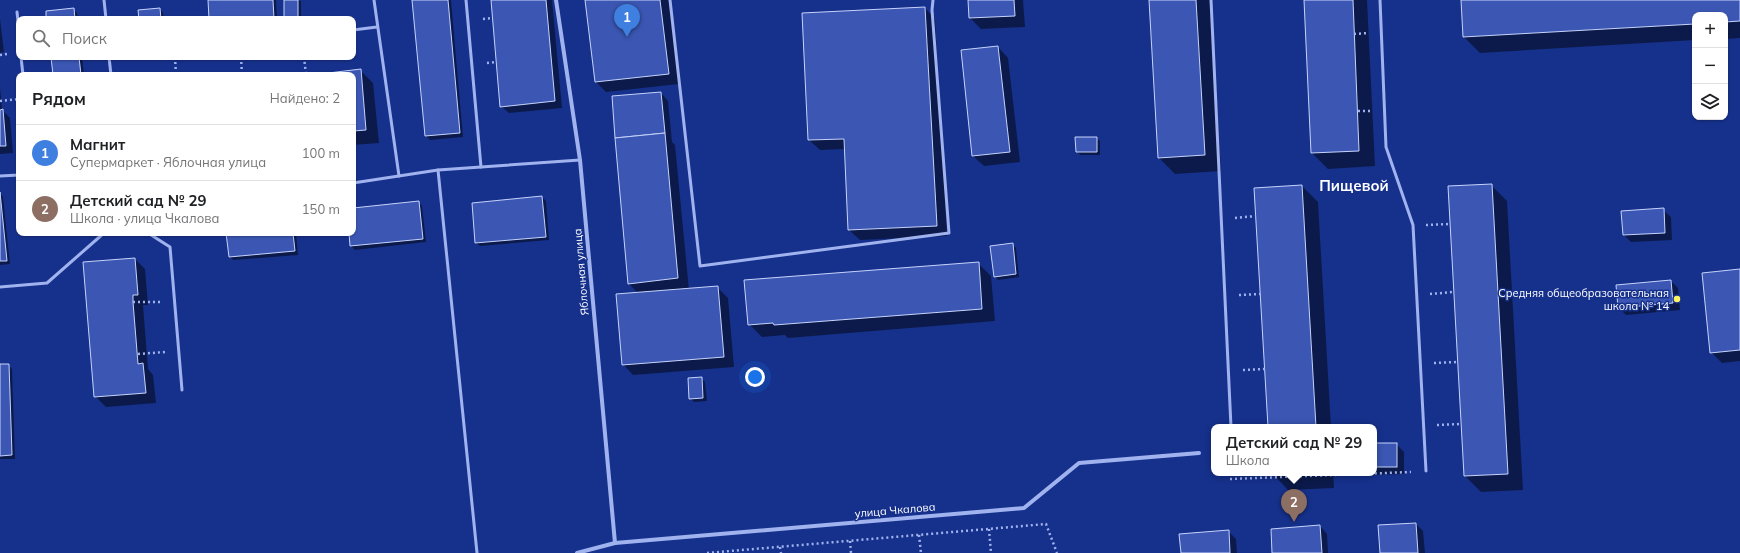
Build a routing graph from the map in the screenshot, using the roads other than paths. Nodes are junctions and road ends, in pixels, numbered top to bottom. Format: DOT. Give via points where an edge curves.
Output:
graph roads {
  1 [pos="104,0"];
  2 [pos="374,0"];
  3 [pos="466,0"];
  4 [pos="556,0"];
  5 [pos="670,0"];
  6 [pos="933,0"];
  7 [pos="1212,0"];
  8 [pos="1380,0"];
  9 [pos="17,12"];
  10 [pos="17,16"];
  11 [pos="106,16"];
  12 [pos="377,27"];
  13 [pos="356,30"];
  14 [pos="21,60"];
  15 [pos="109,60"];
  16 [pos="23,72"];
  17 [pos="111,72"];
  18 [pos="580,160"];
  19 [pos="481,167"];
  20 [pos="438,170"];
  21 [pos="16,174"];
  22 [pos="0,176"];
  23 [pos="398,176"];
  24 [pos="356,183"];
  25 [pos="101,236"];
  26 [pos="153,236"];
  27 [pos="0,287"];
  28 [pos="182,390"];
  29 [pos="1231,424"];
  30 [pos="1199,453"];
  31 [pos="1426,471"];
  32 [pos="615,543"];
  33 [pos="476,553"];
  34 [pos="577,553"];
  1 -- 11 [label="lane"];
  2 -- 12 [label="lane"];
  3 -- 19 [label="lane"];
  4 -- 18 [label="street, Яблочная улица"];
  5 -- 6 [label="lane" via="700,266 949,233"];
  7 -- 29 [label="lane"];
  8 -- 31 [label="lane" via="1386,147 1413,225"];
  9 -- 10 [label="lane"];
  12 -- 13 [label="lane"];
  12 -- 23 [label="lane"];
  14 -- 16 [label="lane"];
  15 -- 17 [label="lane"];
  18 -- 19 [label="lane"];
  18 -- 32 [label="street, Яблочная улица"];
  19 -- 20 [label="lane"];
  20 -- 23 [label="lane"];
  20 -- 33 [label="lane"];
  21 -- 22 [label="lane"];
  23 -- 24 [label="lane"];
  25 -- 27 [label="lane" via="47,283"];
  26 -- 28 [label="lane" via="170,247"];
  30 -- 32 [label="street, улица Чкалова" via="1079,463 1024,508"];
  32 -- 34 [label="street, улица Чкалова"];
}
